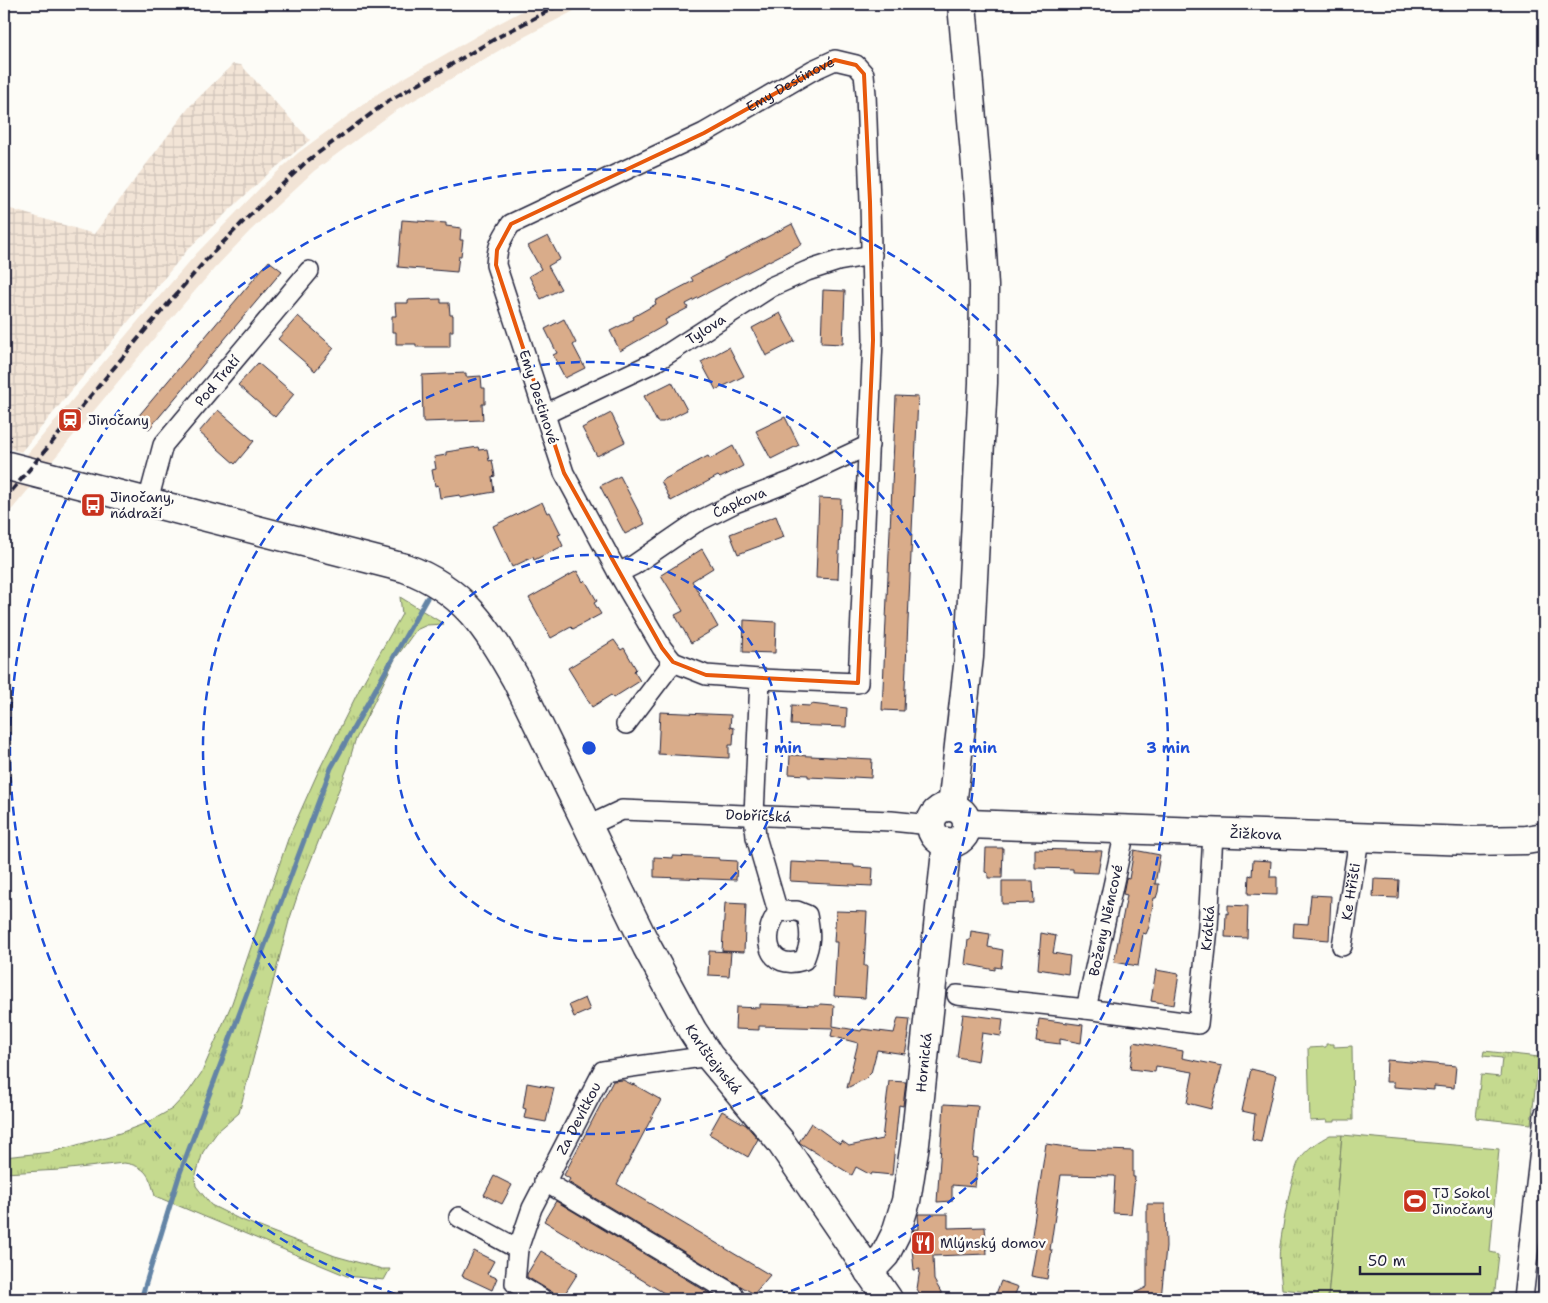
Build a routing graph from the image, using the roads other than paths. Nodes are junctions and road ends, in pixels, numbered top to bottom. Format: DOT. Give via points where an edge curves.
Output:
graph roads {
  1 [pos="962,4"];
  2 [pos="872,254"];
  3 [pos="310,271"];
  4 [pos="545,414"];
  5 [pos="869,445"];
  6 [pos="4,465"];
  7 [pos="148,501"];
  8 [pos="618,573"];
  9 [pos="673,662"];
  10 [pos="760,679"];
  11 [pos="626,724"];
  12 [pos="754,815"];
  13 [pos="960,816"];
  14 [pos="588,826"];
  15 [pos="1122,830"];
  16 [pos="1213,833"];
  17 [pos="939,834"];
  18 [pos="1359,838"];
  19 [pos="1544,838"];
  20 [pos="778,912"];
  21 [pos="1342,946"];
  22 [pos="957,995"];
  23 [pos="1086,1009"];
  24 [pos="709,1056"];
  25 [pos="1544,1115"];
  26 [pos="544,1181"];
  27 [pos="459,1217"];
  28 [pos="518,1249"];
  29 [pos="869,1272"];
  30 [pos="542,1299"];
  31 [pos="730,1299"];
  32 [pos="888,1299"];
  33 [pos="1523,1299"];
  1 -- 13 [label="street" via="980,200 984,286"];
  2 -- 4 [label="street, Tylova" via="807,271 771,287 655,362"];
  2 -- 4 [label="street, Emy Destinové" via="864,74 856,65 835,60 704,133 511,224 500,240 496,265"];
  2 -- 5 [label="street, Emy Destinové"];
  3 -- 7 [label="street, Pod Tratí" via="163,445"];
  4 -- 8 [label="street, Emy Destinové" via="564,473"];
  5 -- 8 [label="street, Čapkova" via="695,523"];
  5 -- 10 [label="street, Emy Destinové" via="858,683"];
  6 -- 7 [label="street, Karlštejnská"];
  7 -- 14 [label="street, Karlštejnská" via="405,568 449,592 479,619 496,643"];
  8 -- 9 [label="street, Emy Destinové"];
  9 -- 10 [label="street, Emy Destinové" via="706,675"];
  9 -- 11 [label="street"];
  10 -- 12 [label="street"];
  12 -- 14 [label="street, Dobříčská" via="622,810"];
  12 -- 17 [label="street, Dobříčská" via="891,821"];
  12 -- 20 [label="street" via="756,837"];
  13 -- 15 [label="street, Žižkova" via="1034,825"];
  13 -- 17 [label="street" via="964,836 959,840"];
  14 -- 24 [label="street, Karlštejnská" via="647,947"];
  15 -- 16 [label="street, Žižkova"];
  15 -- 23 [label="street, Boženy Němcové" via="1122,844"];
  16 -- 18 [label="street, Žižkova"];
  16 -- 23 [label="street, Krátká" via="1198,1024"];
  17 -- 29 [label="street, Hornická" via="915,1144 906,1201 885,1255"];
  18 -- 19 [label="street, Žižkova" via="1471,841"];
  18 -- 21 [label="street, Ke Hřišti"];
  22 -- 23 [label="street"];
  24 -- 26 [label="street, Za Devítkou" via="603,1071"];
  24 -- 29 [label="street, Karlštejnská" via="780,1141"];
  25 -- 33 [label="street"];
  26 -- 28 [label="street, Za Devítkou"];
  26 -- 31 [label="street" via="733,1294"];
  27 -- 28 [label="street"];
  28 -- 30 [label="street, Za Devítkou" via="515,1283"];
  29 -- 32 [label="street, Karlštejnská"];
}
